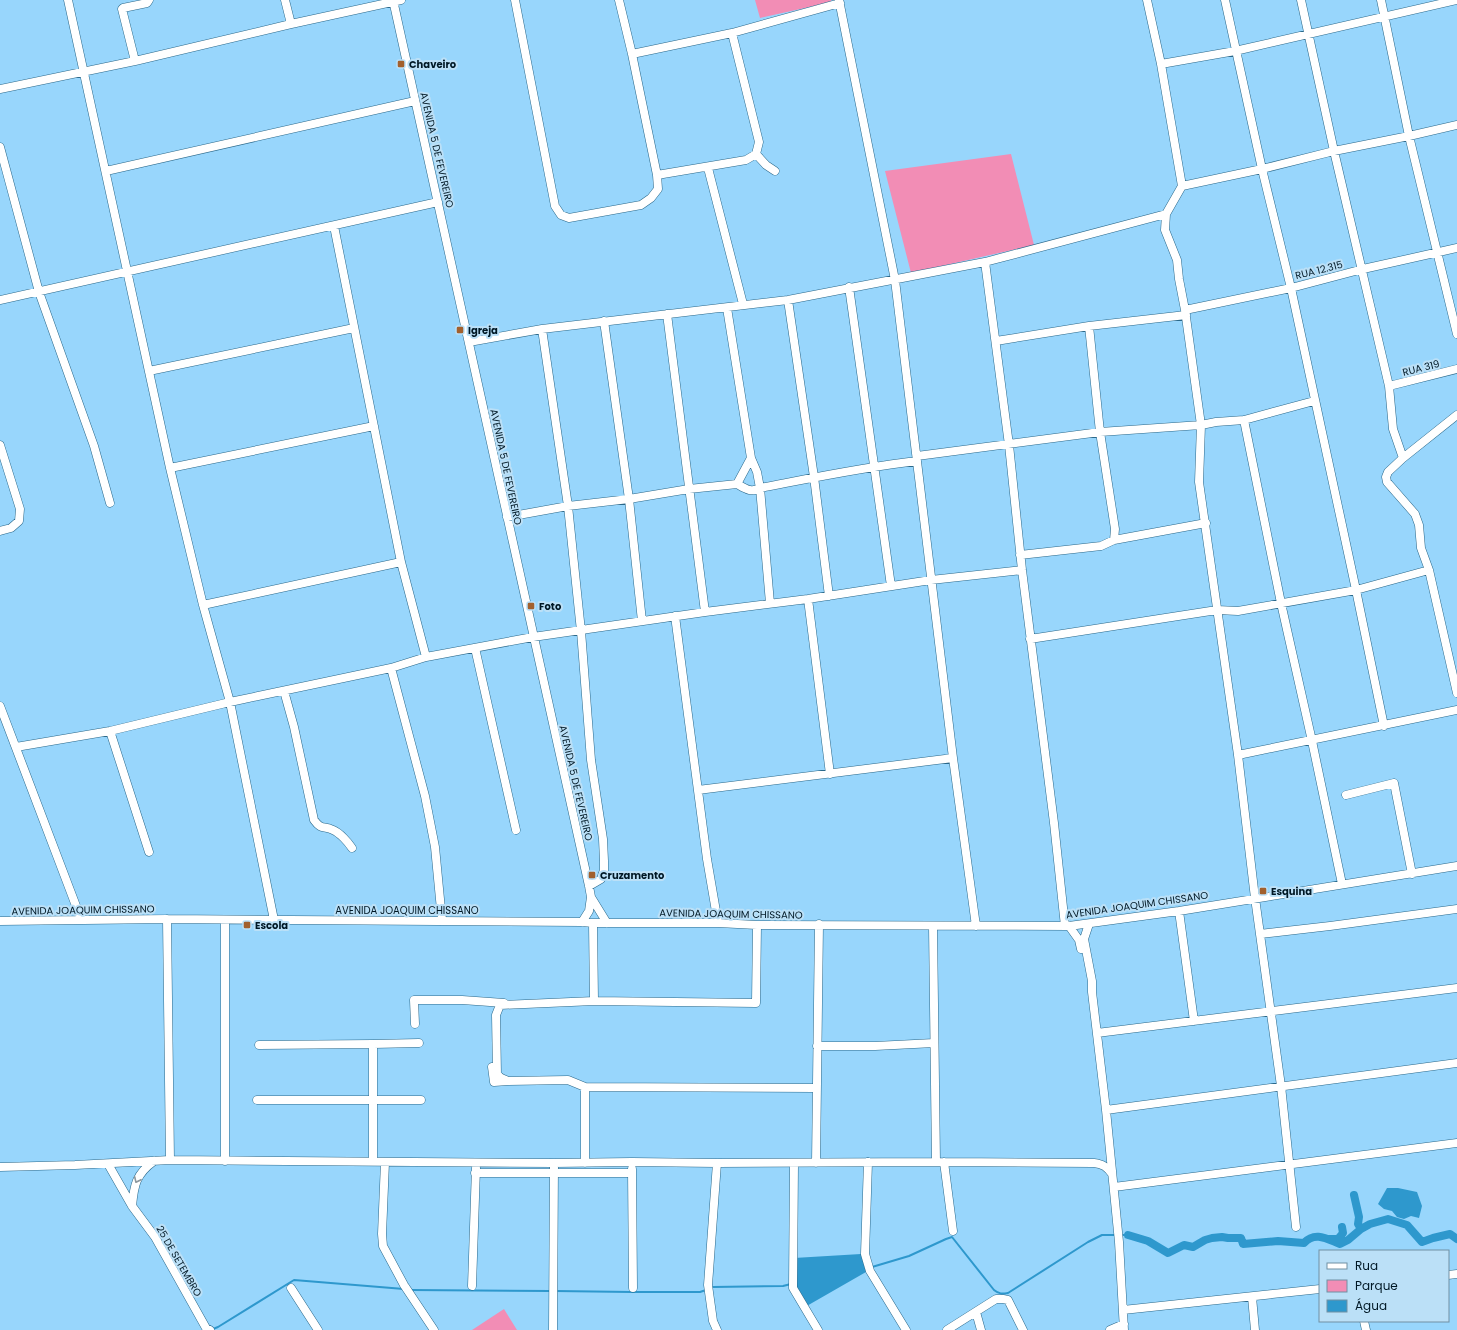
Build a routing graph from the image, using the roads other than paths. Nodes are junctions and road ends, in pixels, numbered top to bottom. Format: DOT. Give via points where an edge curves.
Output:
graph roads {
  1 [pos="68,0"];
  2 [pos="150,0"];
  3 [pos="285,0"];
  4 [pos="515,0"];
  5 [pos="619,0"];
  6 [pos="1147,0"];
  7 [pos="1224,0"];
  8 [pos="1302,0"];
  9 [pos="1381,0"];
  10 [pos="1457,0"];
  11 [pos="396,1"];
  12 [pos="839,1"];
  13 [pos="1384,17"];
  14 [pos="291,24"];
  15 [pos="732,33"];
  16 [pos="1308,34"];
  17 [pos="1235,51"];
  18 [pos="632,54"];
  19 [pos="135,61"];
  20 [pos="1160,64"];
  21 [pos="84,71"];
  22 [pos="0,89"];
  23 [pos="416,100"];
  24 [pos="1457,125"];
  25 [pos="1409,136"];
  26 [pos="0,147"];
  27 [pos="1334,151"];
  28 [pos="756,154"];
  29 [pos="708,168"];
  30 [pos="1262,169"];
  31 [pos="106,171"];
  32 [pos="776,171"];
  33 [pos="657,175"];
  34 [pos="1182,186"];
  35 [pos="438,202"];
  36 [pos="1166,214"];
  37 [pos="334,226"];
  38 [pos="1457,248"];
  39 [pos="1438,252"];
  40 [pos="986,262"];
  41 [pos="1362,270"];
  42 [pos="128,271"];
  43 [pos="894,280"];
  44 [pos="850,287"];
  45 [pos="1290,288"];
  46 [pos="39,292"];
  47 [pos="0,300"];
  48 [pos="788,300"];
  49 [pos="743,304"];
  50 [pos="727,308"];
  51 [pos="1186,312"];
  52 [pos="666,314"];
  53 [pos="604,321"];
  54 [pos="1089,326"];
  55 [pos="354,328"];
  56 [pos="542,329"];
  57 [pos="1457,334"];
  58 [pos="996,341"];
  59 [pos="469,342"];
  60 [pos="1457,369"];
  61 [pos="149,371"];
  62 [pos="1389,386"];
  63 [pos="1314,401"];
  64 [pos="1457,415"];
  65 [pos="1244,420"];
  66 [pos="1201,425"];
  67 [pos="374,426"];
  68 [pos="1100,432"];
  69 [pos="1009,444"];
  70 [pos="0,445"];
  71 [pos="751,458"];
  72 [pos="1403,458"];
  73 [pos="917,459"];
  74 [pos="875,466"];
  75 [pos="170,468"];
  76 [pos="814,477"];
  77 [pos="737,484"];
  78 [pos="760,488"];
  79 [pos="690,489"];
  80 [pos="628,499"];
  81 [pos="110,503"];
  82 [pos="568,506"];
  83 [pos="507,517"];
  84 [pos="1206,523"];
  85 [pos="0,531"];
  86 [pos="1114,540"];
  87 [pos="1020,555"];
  88 [pos="401,562"];
  89 [pos="1022,570"];
  90 [pos="1429,570"];
  91 [pos="931,580"];
  92 [pos="891,586"];
  93 [pos="1356,590"];
  94 [pos="829,596"];
  95 [pos="808,599"];
  96 [pos="770,603"];
  97 [pos="1281,603"];
  98 [pos="203,606"];
  99 [pos="1217,610"];
  100 [pos="705,612"];
  101 [pos="675,616"];
  102 [pos="642,621"];
  103 [pos="581,631"];
  104 [pos="533,637"];
  105 [pos="1030,639"];
  106 [pos="475,648"];
  107 [pos="426,657"];
  108 [pos="391,668"];
  109 [pos="284,691"];
  110 [pos="1457,693"];
  111 [pos="230,702"];
  112 [pos="0,706"];
  113 [pos="1457,710"];
  114 [pos="1384,726"];
  115 [pos="110,730"];
  116 [pos="1312,741"];
  117 [pos="16,747"];
  118 [pos="1238,755"];
  119 [pos="953,758"];
  120 [pos="830,774"];
  121 [pos="698,790"];
  122 [pos="1346,794"];
  123 [pos="516,830"];
  124 [pos="352,848"];
  125 [pos="149,852"];
  126 [pos="1457,866"];
  127 [pos="1412,874"];
  128 [pos="588,884"];
  129 [pos="1342,884"];
  130 [pos="591,897"];
  131 [pos="1255,898"];
  132 [pos="1457,909"];
  133 [pos="1179,911"];
  134 [pos="168,919"];
  135 [pos="81,920"];
  136 [pos="225,920"];
  137 [pos="274,920"];
  138 [pos="442,920"];
  139 [pos="0,921"];
  140 [pos="582,922"];
  141 [pos="594,923"];
  142 [pos="607,923"];
  143 [pos="718,923"];
  144 [pos="819,924"];
  145 [pos="1089,924"];
  146 [pos="757,925"];
  147 [pos="933,926"];
  148 [pos="976,926"];
  149 [pos="1067,926"];
  150 [pos="1260,934"];
  151 [pos="1457,988"];
  152 [pos="1092,992"];
  153 [pos="594,1001"];
  154 [pos="492,1002"];
  155 [pos="509,1004"];
  156 [pos="1271,1010"];
  157 [pos="1194,1021"];
  158 [pos="415,1024"];
  159 [pos="1097,1033"];
  160 [pos="419,1043"];
  161 [pos="934,1043"];
  162 [pos="373,1044"];
  163 [pos="259,1045"];
  164 [pos="817,1046"];
  165 [pos="1457,1063"];
  166 [pos="508,1081"];
  167 [pos="1281,1086"];
  168 [pos="585,1087"];
  169 [pos="816,1088"];
  170 [pos="257,1100"];
  171 [pos="372,1100"];
  172 [pos="421,1100"];
  173 [pos="1106,1110"];
  174 [pos="1457,1143"];
  175 [pos="1110,1147"];
  176 [pos="170,1160"];
  177 [pos="155,1161"];
  178 [pos="225,1161"];
  179 [pos="373,1161"];
  180 [pos="385,1162"];
  181 [pos="632,1162"];
  182 [pos="868,1162"];
  183 [pos="940,1162"];
  184 [pos="476,1163"];
  185 [pos="554,1163"];
  186 [pos="585,1163"];
  187 [pos="717,1163"];
  188 [pos="794,1163"];
  189 [pos="816,1163"];
  190 [pos="1094,1163"];
  191 [pos="108,1164"];
  192 [pos="1288,1164"];
  193 [pos="0,1167"];
  194 [pos="475,1173"];
  195 [pos="632,1173"];
  196 [pos="554,1174"];
  197 [pos="1112,1174"];
  198 [pos="1114,1187"];
  199 [pos="132,1206"];
  200 [pos="1296,1227"];
  201 [pos="953,1232"];
  202 [pos="472,1286"];
  203 [pos="291,1288"];
  204 [pos="633,1288"];
  205 [pos="1319,1289"];
  206 [pos="1252,1297"];
  207 [pos="1123,1310"];
  208 [pos="976,1312"];
  209 [pos="1124,1327"];
  210 [pos="208,1329"];
  211 [pos="318,1330"];
  212 [pos="434,1330"];
  213 [pos="553,1330"];
  214 [pos="717,1330"];
  215 [pos="818,1330"];
  216 [pos="906,1330"];
  217 [pos="947,1330"];
  218 [pos="981,1330"];
  219 [pos="1023,1330"];
  220 [pos="1110,1330"];
  221 [pos="1255,1330"];
  1 -- 21 [label="street"];
  2 -- 19 [label="street" via="122,9"];
  3 -- 14 [label="street"];
  4 -- 33 [label="street" via="556,206 561,215 569,218 641,205 658,189"];
  5 -- 18 [label="street"];
  6 -- 20 [label="street"];
  7 -- 17 [label="street"];
  8 -- 16 [label="street"];
  9 -- 13 [label="street"];
  10 -- 13 [label="street"];
  11 -- 14 [label="street"];
  11 -- 23 [label="street, AVENIDA 5 DE FEVEREIRO" via="405,57"];
  12 -- 15 [label="street"];
  12 -- 43 [label="street"];
  13 -- 16 [label="street"];
  13 -- 25 [label="street"];
  14 -- 19 [label="street"];
  15 -- 18 [label="street"];
  15 -- 28 [label="street" via="759,142"];
  16 -- 17 [label="street"];
  16 -- 27 [label="street"];
  17 -- 20 [label="street"];
  17 -- 30 [label="street"];
  18 -- 33 [label="street"];
  19 -- 21 [label="street"];
  20 -- 34 [label="street"];
  21 -- 22 [label="street"];
  21 -- 31 [label="street"];
  23 -- 31 [label="street"];
  23 -- 35 [label="street, AVENIDA 5 DE FEVEREIRO"];
  24 -- 25 [label="street"];
  25 -- 27 [label="street"];
  25 -- 39 [label="street"];
  26 -- 46 [label="street"];
  27 -- 30 [label="street"];
  27 -- 41 [label="street"];
  28 -- 29 [label="street" via="746,160"];
  28 -- 32 [label="street"];
  29 -- 33 [label="street"];
  29 -- 49 [label="street"];
  30 -- 34 [label="street"];
  30 -- 45 [label="street"];
  31 -- 42 [label="street"];
  34 -- 36 [label="street"];
  35 -- 37 [label="street"];
  35 -- 59 [label="street, AVENIDA 5 DE FEVEREIRO"];
  36 -- 40 [label="street"];
  36 -- 51 [label="street" via="1165,230 1177,260"];
  37 -- 42 [label="street"];
  37 -- 55 [label="street"];
  38 -- 39 [label="street, RUA 12.315"];
  39 -- 41 [label="street, RUA 12.315"];
  39 -- 57 [label="street"];
  40 -- 43 [label="street"];
  40 -- 58 [label="street"];
  41 -- 45 [label="street, RUA 12.315"];
  41 -- 62 [label="street"];
  42 -- 46 [label="street"];
  42 -- 61 [label="street"];
  43 -- 44 [label="street"];
  43 -- 73 [label="street"];
  44 -- 48 [label="street"];
  44 -- 74 [label="street"];
  45 -- 51 [label="street, RUA 12.315"];
  45 -- 63 [label="street"];
  46 -- 47 [label="street"];
  46 -- 81 [label="street" via="94,446"];
  48 -- 49 [label="street"];
  48 -- 76 [label="street"];
  49 -- 50 [label="street"];
  50 -- 52 [label="street"];
  50 -- 71 [label="street"];
  51 -- 54 [label="street, RUA 12.315"];
  51 -- 66 [label="street"];
  52 -- 53 [label="street"];
  52 -- 79 [label="street"];
  53 -- 56 [label="street"];
  53 -- 80 [label="street"];
  54 -- 58 [label="street, RUA 12.315"];
  54 -- 68 [label="street"];
  55 -- 61 [label="street"];
  55 -- 67 [label="street"];
  56 -- 59 [label="street"];
  56 -- 82 [label="street"];
  58 -- 69 [label="street"];
  59 -- 83 [label="street, AVENIDA 5 DE FEVEREIRO"];
  60 -- 62 [label="street, RUA 319"];
  61 -- 75 [label="street"];
  62 -- 72 [label="street" via="1394,429"];
  63 -- 65 [label="street"];
  63 -- 93 [label="street"];
  64 -- 72 [label="street"];
  65 -- 66 [label="street"];
  65 -- 97 [label="street"];
  66 -- 68 [label="street"];
  66 -- 84 [label="street" via="1199,482"];
  67 -- 75 [label="street"];
  67 -- 88 [label="street"];
  68 -- 69 [label="street"];
  68 -- 86 [label="street" via="1115,529"];
  69 -- 73 [label="street"];
  69 -- 87 [label="street"];
  70 -- 85 [label="street" via="20,509 19,522"];
  71 -- 77 [label="street"];
  71 -- 78 [label="street"];
  72 -- 90 [label="street" via="1386,477 1415,514 1419,525 1421,548"];
  73 -- 74 [label="street"];
  73 -- 91 [label="street"];
  74 -- 76 [label="street"];
  74 -- 92 [label="street"];
  75 -- 98 [label="street"];
  76 -- 78 [label="street"];
  76 -- 94 [label="street"];
  77 -- 78 [label="street" via="748,490"];
  77 -- 79 [label="street"];
  78 -- 96 [label="street"];
  79 -- 80 [label="street"];
  79 -- 100 [label="street"];
  80 -- 82 [label="street"];
  80 -- 102 [label="street"];
  82 -- 83 [label="street"];
  82 -- 103 [label="street"];
  83 -- 104 [label="street, AVENIDA 5 DE FEVEREIRO"];
  84 -- 86 [label="street"];
  84 -- 99 [label="street"];
  86 -- 87 [label="street" via="1101,546"];
  87 -- 89 [label="street"];
  88 -- 98 [label="street"];
  88 -- 107 [label="street"];
  89 -- 91 [label="street"];
  89 -- 105 [label="street"];
  90 -- 93 [label="street"];
  90 -- 110 [label="street"];
  91 -- 92 [label="street"];
  91 -- 119 [label="street"];
  92 -- 94 [label="street"];
  93 -- 97 [label="street"];
  93 -- 114 [label="street"];
  94 -- 95 [label="street"];
  95 -- 96 [label="street"];
  95 -- 120 [label="street"];
  96 -- 100 [label="street"];
  97 -- 99 [label="street" via="1238,612"];
  97 -- 116 [label="street"];
  98 -- 111 [label="street"];
  99 -- 105 [label="street"];
  99 -- 118 [label="street"];
  100 -- 101 [label="street"];
  101 -- 102 [label="street"];
  101 -- 121 [label="street"];
  102 -- 103 [label="street"];
  103 -- 104 [label="street"];
  103 -- 128 [label="street" via="591,760 604,861 601,879"];
  104 -- 106 [label="street"];
  104 -- 128 [label="street, AVENIDA 5 DE FEVEREIRO"];
  105 -- 149 [label="street"];
  106 -- 107 [label="street"];
  106 -- 123 [label="street"];
  107 -- 108 [label="street"];
  108 -- 109 [label="street"];
  108 -- 138 [label="street" via="425,796 435,847"];
  109 -- 111 [label="street"];
  109 -- 124 [label="street" via="314,820 319,827 334,830"];
  111 -- 115 [label="street"];
  111 -- 137 [label="street"];
  112 -- 117 [label="street"];
  113 -- 114 [label="street"];
  114 -- 116 [label="street"];
  115 -- 117 [label="street"];
  115 -- 125 [label="street"];
  116 -- 118 [label="street"];
  116 -- 129 [label="street"];
  117 -- 135 [label="street"];
  118 -- 131 [label="street"];
  119 -- 120 [label="street"];
  119 -- 148 [label="street"];
  120 -- 121 [label="street"];
  121 -- 143 [label="street"];
  122 -- 127 [label="street" via="1394,782"];
  126 -- 127 [label="street, AVENIDA JOAQUIM CHISSANO"];
  127 -- 129 [label="street, AVENIDA JOAQUIM CHISSANO"];
  128 -- 130 [label="street, AVENIDA 5 DE FEVEREIRO"];
  129 -- 131 [label="street, AVENIDA JOAQUIM CHISSANO"];
  130 -- 140 [label="street" via="589,911"];
  130 -- 142 [label="street"];
  131 -- 133 [label="street, AVENIDA JOAQUIM CHISSANO"];
  131 -- 150 [label="street"];
  132 -- 150 [label="street"];
  133 -- 145 [label="street, AVENIDA JOAQUIM CHISSANO"];
  133 -- 157 [label="street"];
  134 -- 135 [label="street, AVENIDA JOAQUIM CHISSANO"];
  134 -- 136 [label="street, AVENIDA JOAQUIM CHISSANO"];
  134 -- 176 [label="street"];
  135 -- 139 [label="street, AVENIDA JOAQUIM CHISSANO"];
  136 -- 137 [label="street, AVENIDA JOAQUIM CHISSANO"];
  136 -- 178 [label="street"];
  137 -- 138 [label="street, AVENIDA JOAQUIM CHISSANO"];
  138 -- 140 [label="street, AVENIDA JOAQUIM CHISSANO"];
  140 -- 141 [label="street, AVENIDA JOAQUIM CHISSANO"];
  141 -- 142 [label="street, AVENIDA JOAQUIM CHISSANO"];
  141 -- 153 [label="street"];
  142 -- 143 [label="street, AVENIDA JOAQUIM CHISSANO"];
  143 -- 146 [label="street, AVENIDA JOAQUIM CHISSANO"];
  144 -- 146 [label="street, AVENIDA JOAQUIM CHISSANO"];
  144 -- 147 [label="street, AVENIDA JOAQUIM CHISSANO"];
  144 -- 164 [label="street"];
  145 -- 149 [label="street, AVENIDA JOAQUIM CHISSANO"];
  145 -- 152 [label="street" via="1084,939"];
  146 -- 153 [label="street" via="756,1003"];
  147 -- 148 [label="street, AVENIDA JOAQUIM CHISSANO"];
  147 -- 161 [label="street"];
  148 -- 149 [label="street, AVENIDA JOAQUIM CHISSANO"];
  149 -- 152 [label="street" via="1078,940"];
  150 -- 156 [label="street"];
  151 -- 156 [label="street"];
  152 -- 159 [label="street"];
  153 -- 155 [label="street"];
  154 -- 155 [label="street"];
  154 -- 158 [label="street" via="414,1000"];
  154 -- 166 [label="street" via="492,1075 494,1082"];
  155 -- 166 [label="street" via="500,1005 496,1015 498,1074"];
  156 -- 157 [label="street"];
  156 -- 167 [label="street"];
  157 -- 159 [label="street"];
  159 -- 173 [label="street"];
  160 -- 162 [label="street"];
  161 -- 164 [label="street"];
  161 -- 183 [label="street"];
  162 -- 163 [label="street"];
  162 -- 171 [label="street"];
  164 -- 169 [label="street"];
  165 -- 167 [label="street"];
  166 -- 168 [label="street" via="568,1080"];
  167 -- 173 [label="street"];
  167 -- 192 [label="street"];
  168 -- 169 [label="street"];
  168 -- 186 [label="street"];
  169 -- 189 [label="street"];
  170 -- 171 [label="street"];
  171 -- 172 [label="street"];
  171 -- 179 [label="street"];
  173 -- 175 [label="street"];
  174 -- 192 [label="street"];
  175 -- 190 [label="street" via="1106,1156"];
  175 -- 197 [label="street"];
  176 -- 177 [label="street"];
  176 -- 178 [label="street"];
  177 -- 191 [label="street"];
  177 -- 199 [label="street, one-way" via="144,1169 137,1179"];
  178 -- 179 [label="street"];
  179 -- 180 [label="street"];
  180 -- 184 [label="street"];
  180 -- 212 [label="street" via="383,1246 410,1295"];
  181 -- 186 [label="street"];
  181 -- 187 [label="street"];
  181 -- 195 [label="street"];
  182 -- 183 [label="street"];
  182 -- 189 [label="street"];
  182 -- 216 [label="street" via="865,1254 870,1271"];
  183 -- 190 [label="street"];
  183 -- 201 [label="street"];
  184 -- 185 [label="street"];
  184 -- 194 [label="street"];
  185 -- 186 [label="street"];
  185 -- 196 [label="street"];
  187 -- 188 [label="street"];
  187 -- 214 [label="street" via="709,1289 713,1321"];
  188 -- 189 [label="street"];
  188 -- 215 [label="street" via="793,1284"];
  190 -- 197 [label="street" via="1108,1168"];
  191 -- 193 [label="street"];
  191 -- 199 [label="street, 25 DE SETEMBRO"];
  192 -- 198 [label="street"];
  192 -- 200 [label="street"];
  194 -- 196 [label="street"];
  194 -- 202 [label="street"];
  195 -- 196 [label="street"];
  195 -- 204 [label="street"];
  196 -- 213 [label="street"];
  197 -- 198 [label="street"];
  198 -- 207 [label="street"];
  199 -- 210 [label="street, 25 DE SETEMBRO" via="155,1237"];
  203 -- 211 [label="street"];
  205 -- 206 [label="street"];
  206 -- 207 [label="street"];
  206 -- 221 [label="street"];
  207 -- 209 [label="street"];
  208 -- 217 [label="street"];
  208 -- 218 [label="street"];
  208 -- 219 [label="street" via="996,1299 1008,1300"];
  209 -- 220 [label="street"];
}
